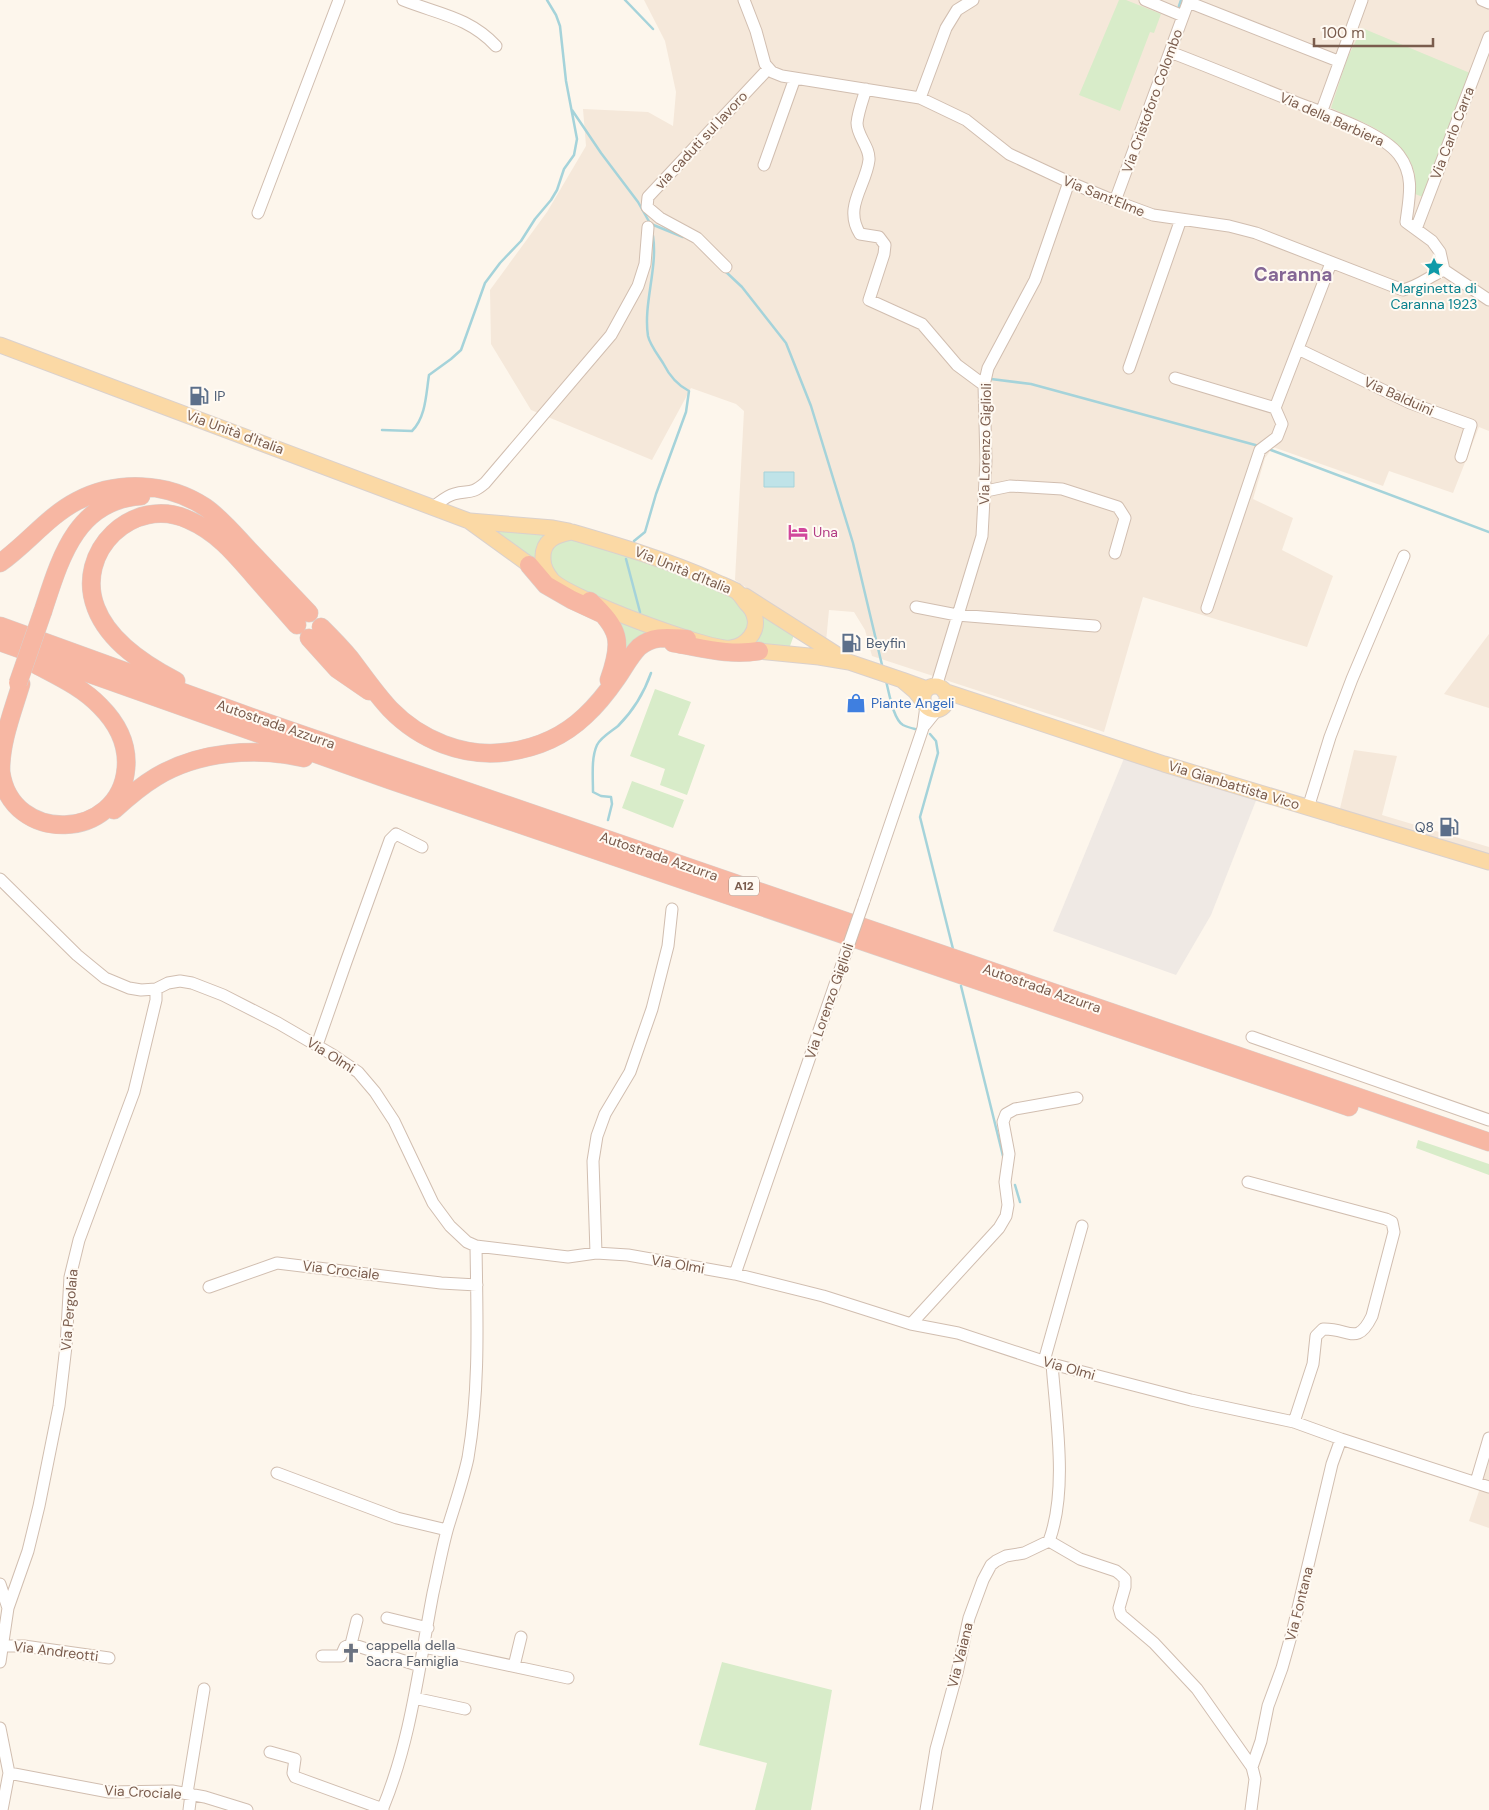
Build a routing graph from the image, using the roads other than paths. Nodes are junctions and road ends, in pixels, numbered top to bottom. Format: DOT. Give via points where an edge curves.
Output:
graph roads {
  1 [pos="339,0"];
  2 [pos="403,0"];
  3 [pos="744,0"];
  4 [pos="973,0"];
  5 [pos="1145,0"];
  6 [pos="1362,0"];
  7 [pos="1482,0"];
  8 [pos="1189,1"];
  9 [pos="1489,3"];
  10 [pos="1183,16"];
  11 [pos="1489,37"];
  12 [pos="496,46"];
  13 [pos="1170,52"];
  14 [pos="1338,61"];
  15 [pos="770,70"];
  16 [pos="795,78"];
  17 [pos="866,89"];
  18 [pos="920,98"];
  19 [pos="1321,113"];
  20 [pos="764,165"];
  21 [pos="1068,182"];
  22 [pos="1116,201"];
  23 [pos="258,213"];
  24 [pos="1182,219"];
  25 [pos="648,227"];
  26 [pos="1416,229"];
  27 [pos="1331,263"];
  28 [pos="726,267"];
  29 [pos="1444,270"];
  30 [pos="1489,300"];
  31 [pos="0,345"];
  32 [pos="1298,349"];
  33 [pos="1129,368"];
  34 [pos="1175,378"];
  35 [pos="984,385"];
  36 [pos="1276,408"];
  37 [pos="1461,457"];
  38 [pos="986,491"];
  39 [pos="433,508"];
  40 [pos="469,521"];
  41 [pos="572,532"];
  42 [pos="226,535"];
  43 [pos="1115,553"];
  44 [pos="1404,556"];
  45 [pos="0,563"];
  46 [pos="529,565"];
  47 [pos="552,580"];
  48 [pos="738,592"];
  49 [pos="590,601"];
  50 [pos="916,607"];
  51 [pos="1207,608"];
  52 [pos="605,615"];
  53 [pos="957,615"];
  54 [pos="303,619"];
  55 [pos="0,626"];
  56 [pos="1095,626"];
  57 [pos="315,633"];
  58 [pos="687,638"];
  59 [pos="0,644"];
  60 [pos="729,648"];
  61 [pos="759,651"];
  62 [pos="849,662"];
  63 [pos="20,683"];
  64 [pos="603,695"];
  65 [pos="934,698"];
  66 [pos="265,722"];
  67 [pos="0,738"];
  68 [pos="390,780"];
  69 [pos="0,786"];
  70 [pos="1308,808"];
  71 [pos="422,846"];
  72 [pos="1489,862"];
  73 [pos="0,879"];
  74 [pos="672,909"];
  75 [pos="156,989"];
  76 [pos="1252,1037"];
  77 [pos="317,1045"];
  78 [pos="1077,1098"];
  79 [pos="1489,1120"];
  80 [pos="1489,1142"];
  81 [pos="1489,1155"];
  82 [pos="1248,1182"];
  83 [pos="1082,1226"];
  84 [pos="476,1246"];
  85 [pos="596,1252"];
  86 [pos="735,1274"];
  87 [pos="477,1285"];
  88 [pos="209,1287"];
  89 [pos="911,1324"];
  90 [pos="1048,1363"];
  91 [pos="1294,1422"];
  92 [pos="1489,1438"];
  93 [pos="1341,1439"];
  94 [pos="277,1473"];
  95 [pos="1476,1482"];
  96 [pos="1489,1486"];
  97 [pos="447,1530"];
  98 [pos="1049,1541"];
  99 [pos="0,1584"];
  100 [pos="8,1608"];
  101 [pos="387,1618"];
  102 [pos="357,1620"];
  103 [pos="428,1628"];
  104 [pos="521,1637"];
  105 [pos="351,1644"];
  106 [pos="2,1646"];
  107 [pos="424,1647"];
  108 [pos="322,1656"];
  109 [pos="109,1658"];
  110 [pos="0,1662"];
  111 [pos="420,1666"];
  112 [pos="514,1666"];
  113 [pos="568,1678"];
  114 [pos="204,1689"];
  115 [pos="414,1698"];
  116 [pos="465,1709"];
  117 [pos="0,1728"];
  118 [pos="270,1752"];
  119 [pos="1252,1767"];
  120 [pos="9,1773"];
  121 [pos="189,1794"];
  122 [pos="2,1810"];
  123 [pos="189,1810"];
  124 [pos="247,1810"];
  125 [pos="382,1810"];
  126 [pos="926,1810"];
  127 [pos="1251,1810"];
  1 -- 23 [label="street"];
  2 -- 12 [label="street" via="466,22"];
  3 -- 15 [label="street" via="765,64"];
  4 -- 18 [label="street" via="957,10 946,28"];
  5 -- 10 [label="street"];
  6 -- 14 [label="street"];
  7 -- 9 [label="street"];
  8 -- 10 [label="street, Via Cristoforo Colombo"];
  8 -- 14 [label="street"];
  10 -- 13 [label="street, Via Cristoforo Colombo"];
  11 -- 26 [label="street, Via Carlo Carra"];
  13 -- 19 [label="street, Via della Barbiera"];
  13 -- 22 [label="street, Via Cristoforo Colombo"];
  14 -- 19 [label="street"];
  15 -- 16 [label="street, Via Sant'Elme"];
  15 -- 28 [label="street, via caduti sul lavoro" via="648,197 647,207 697,238"];
  16 -- 17 [label="street, Via Sant'Elme"];
  16 -- 20 [label="street"];
  17 -- 18 [label="street, Via Sant'Elme"];
  17 -- 35 [label="street" via="857,124 869,159 853,214 860,234 880,237 885,245 869,300 922,324 957,365"];
  18 -- 21 [label="street, Via Sant'Elme" via="966,120 1009,154"];
  19 -- 26 [label="street, Via della Barbiera" via="1392,147 1408,172 1406,222"];
  21 -- 22 [label="street, Via Sant'Elme"];
  21 -- 35 [label="street, Via Lorenzo Giglioli" via="1040,269 992,360"];
  22 -- 24 [label="street, Via Sant'Elme" via="1153,215"];
  24 -- 27 [label="street, Via Sant'Elme" via="1256,233"];
  24 -- 33 [label="street"];
  25 -- 39 [label="street" via="645,264 638,286 611,335 484,483 469,493 447,497"];
  26 -- 29 [label="street, Via della Barbiera" via="1440,252"];
  27 -- 29 [label="street, Via Sant'Elme" via="1403,290 1417,286"];
  27 -- 32 [label="street"];
  29 -- 30 [label="street"];
  31 -- 39 [label="main road, Via Unità d'Italia"];
  32 -- 36 [label="street"];
  32 -- 37 [label="street, Via Balduini" via="1410,402 1471,425"];
  34 -- 36 [label="street"];
  35 -- 38 [label="street, Via Lorenzo Giglioli"];
  36 -- 51 [label="street" via="1282,424 1277,437 1260,450"];
  38 -- 43 [label="street" via="1010,486 1062,489 1118,507 1125,518"];
  38 -- 53 [label="street, Via Lorenzo Giglioli" via="982,536"];
  39 -- 40 [label="main road, Via Unità d'Italia"];
  40 -- 41 [label="main road, Via Unità d'Italia"];
  40 -- 46 [label="main road, Via Unità d'Italia"];
  41 -- 47 [label="main road" via="555,537 544,549 543,562"];
  41 -- 48 [label="main road, Via Unità d'Italia" via="660,559"];
  42 -- 45 [label="highway" via="207,509 180,494 148,487 115,488 87,496 65,508"];
  42 -- 54 [label="highway"];
  42 -- 63 [label="highway, bridge" via="202,510 178,500 131,497 102,507 85,521 59,564"];
  42 -- 66 [label="highway" via="180,516 154,514 130,520 112,533 100,552 92,576 93,600 103,622 134,655 170,678"];
  44 -- 70 [label="street" via="1352,679"];
  46 -- 47 [label="main road, Via Unità d'Italia"];
  46 -- 52 [label="highway" via="546,585"];
  47 -- 49 [label="main road, Via Unità d'Italia"];
  48 -- 60 [label="main road, Via Unità d'Italia" via="754,615 754,630 745,642"];
  48 -- 62 [label="main road"];
  49 -- 52 [label="highway"];
  49 -- 58 [label="main road, Via Unità d'Italia"];
  50 -- 53 [label="street"];
  52 -- 64 [label="highway" via="616,632 617,648"];
  53 -- 56 [label="street"];
  53 -- 65 [label="street, Via Lorenzo Giglioli"];
  55 -- 66 [label="highway, Autostrada Azzurra / A12"];
  57 -- 64 [label="highway" via="337,669 382,700 410,727 434,741 474,752 526,749 552,739 585,717"];
  58 -- 60 [label="main road, Via Unità d'Italia"];
  58 -- 64 [label="highway" via="659,637 647,641 633,652"];
  59 -- 63 [label="highway" via="72,684 100,706 116,726 125,745 125,774 116,798 97,816 72,825 45,823 22,811 7,792 1,772 2,747"];
  59 -- 68 [label="highway, Autostrada Azzurra / A12"];
  60 -- 61 [label="main road"];
  61 -- 62 [label="main road"];
  61 -- 64 [label="highway" via="735,654 657,643 643,651 622,680"];
  62 -- 65 [label="main road, Via Gianbattista Vico" via="902,680"];
  63 -- 67 [label="highway"];
  65 -- 70 [label="main road, Via Gianbattista Vico" via="980,704"];
  65 -- 86 [label="street, Via Lorenzo Giglioli, bridge"];
  66 -- 80 [label="highway, Autostrada Azzurra / A12"];
  68 -- 69 [label="highway" via="301,757 268,752 228,753 189,762 157,777 100,820 67,830 46,828 23,817 7,800"];
  68 -- 81 [label="highway, Autostrada Azzurra / A12"];
  70 -- 72 [label="main road, Via Gianbattista Vico"];
  71 -- 77 [label="street" via="396,834 390,840"];
  73 -- 75 [label="street, Via Olmi" via="98,973 128,988"];
  74 -- 85 [label="street" via="668,946 650,1016 630,1072 605,1114 597,1136 593,1160"];
  75 -- 77 [label="street, Via Olmi" via="180,981 192,983 223,995"];
  75 -- 100 [label="street, Via Pergolaia" via="134,1092 78,1240 70,1277 59,1406 28,1551"];
  76 -- 79 [label="street"];
  77 -- 84 [label="street, Via Olmi" via="350,1065 364,1078 394,1121 433,1203 450,1226"];
  78 -- 89 [label="street" via="1015,1109 1006,1114 1004,1122 1009,1154 1005,1182 1006,1216 999,1228"];
  82 -- 91 [label="street" via="1386,1219 1394,1227 1369,1323 1359,1333 1349,1334 1334,1328 1323,1329 1316,1336 1313,1364"];
  83 -- 90 [label="street"];
  84 -- 85 [label="street, Via Olmi" via="568,1257"];
  84 -- 87 [label="street"];
  85 -- 86 [label="street, Via Olmi"];
  86 -- 89 [label="street, Via Olmi" via="823,1296"];
  87 -- 88 [label="street, Via Crociale" via="278,1263"];
  87 -- 97 [label="street" via="474,1414 467,1460"];
  89 -- 90 [label="street, Via Olmi" via="966,1335"];
  90 -- 91 [label="street, Via Olmi" via="1191,1400"];
  90 -- 98 [label="street" via="1060,1470 1059,1502"];
  91 -- 93 [label="street, Via Olmi"];
  92 -- 95 [label="street"];
  93 -- 95 [label="street, Via Olmi"];
  93 -- 119 [label="street, Via Fontana" via="1332,1464 1293,1629"];
  94 -- 97 [label="street" via="397,1518"];
  95 -- 96 [label="street, Via Olmi"];
  97 -- 103 [label="street"];
  98 -- 119 [label="street" via="1080,1559 1122,1575 1125,1587 1119,1608 1121,1615 1154,1643 1197,1689"];
  98 -- 126 [label="street, Via Vaiana" via="996,1561 983,1580 969,1618 936,1749"];
  99 -- 100 [label="street, Via Andreotti"];
  100 -- 106 [label="street, Via Andreotti"];
  101 -- 103 [label="street"];
  102 -- 105 [label="street"];
  103 -- 107 [label="street"];
  104 -- 112 [label="street"];
  105 -- 108 [label="street" via="345,1647 341,1656"];
  105 -- 111 [label="street"];
  106 -- 109 [label="street, Via Andreotti"];
  106 -- 110 [label="street, Via Andreotti"];
  107 -- 111 [label="street"];
  107 -- 112 [label="street"];
  111 -- 115 [label="street"];
  112 -- 113 [label="street"];
  114 -- 121 [label="street"];
  115 -- 116 [label="street"];
  115 -- 125 [label="street" via="403,1751"];
  117 -- 120 [label="street"];
  118 -- 125 [label="street" via="295,1759 295,1777"];
  119 -- 127 [label="street"];
  120 -- 121 [label="street, Via Crociale" via="109,1792 172,1791"];
  120 -- 122 [label="street"];
  121 -- 123 [label="street"];
  121 -- 124 [label="street, Via Crociale"];
}
